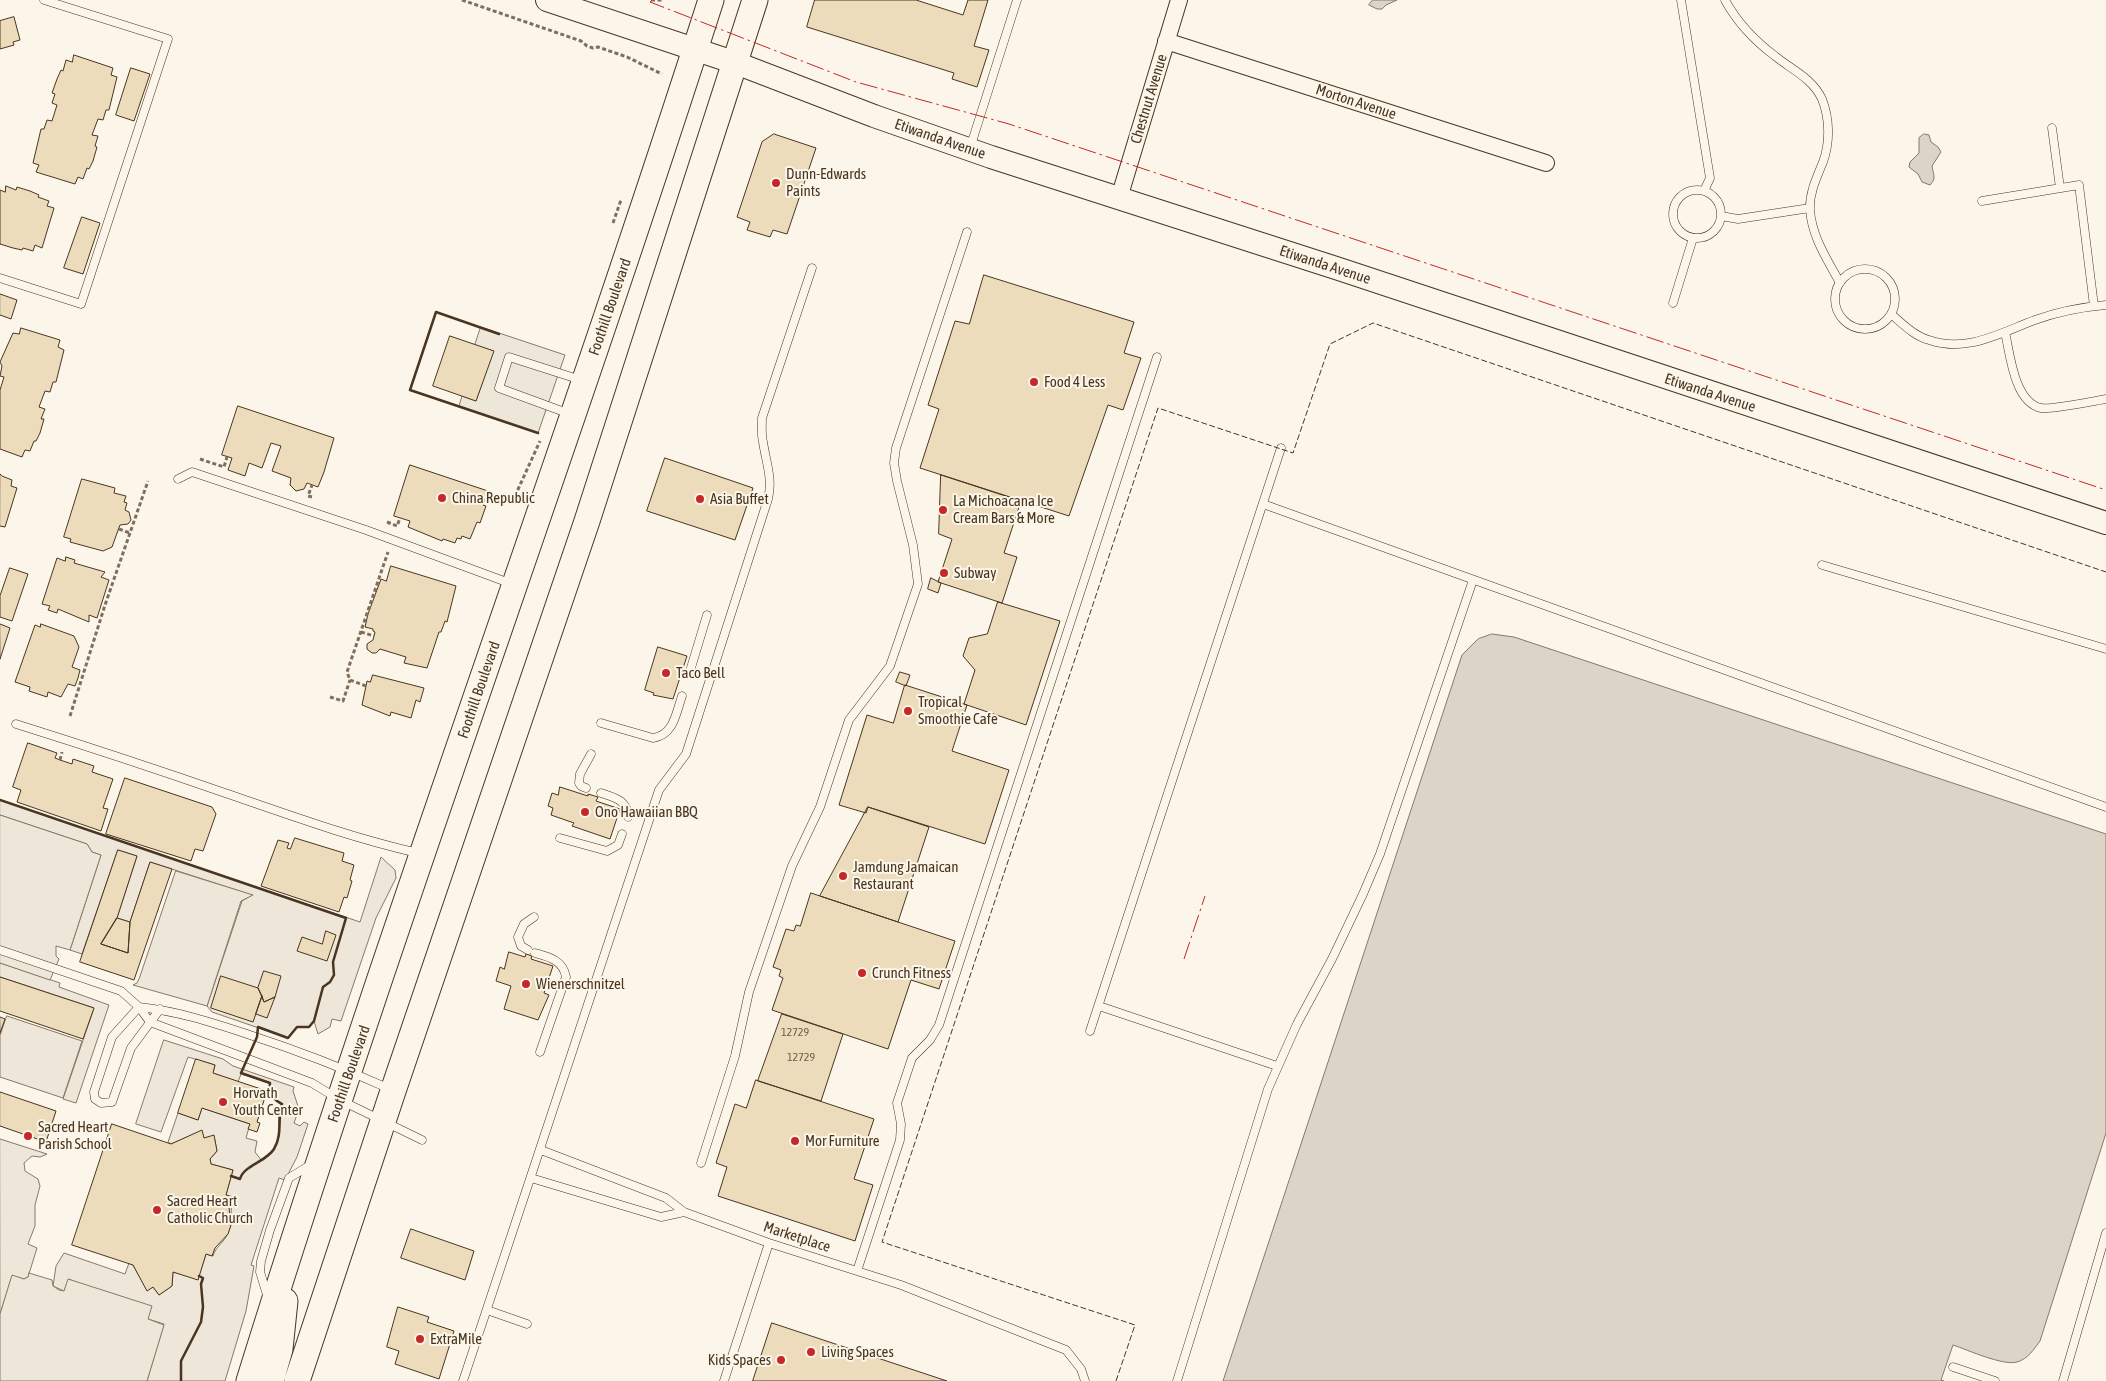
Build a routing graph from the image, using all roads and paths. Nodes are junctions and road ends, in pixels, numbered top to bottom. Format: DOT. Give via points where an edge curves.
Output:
graph roads {
  1 [pos="44,0"];
  2 [pos="462,0"];
  3 [pos="547,0"];
  4 [pos="651,0"];
  5 [pos="664,0"];
  6 [pos="711,0"];
  7 [pos="755,0"];
  8 [pos="1017,0"];
  9 [pos="1179,0"];
  10 [pos="1681,0"];
  11 [pos="1725,0"];
  12 [pos="659,3"];
  13 [pos="1166,41"];
  14 [pos="696,50"];
  15 [pos="736,63"];
  16 [pos="662,74"];
  17 [pos="2052,128"];
  18 [pos="970,149"];
  19 [pos="1546,163"];
  20 [pos="2060,188"];
  21 [pos="1704,191"];
  22 [pos="1119,198"];
  23 [pos="1982,200"];
  24 [pos="1810,208"];
  25 [pos="1721,216"];
  26 [pos="967,232"];
  27 [pos="1693,238"];
  28 [pos="812,268"];
  29 [pos="0,278"];
  30 [pos="1840,283"];
  31 [pos="1673,303"];
  32 [pos="2106,305"];
  33 [pos="2094,306"];
  34 [pos="1891,314"];
  35 [pos="2006,332"];
  36 [pos="1157,357"];
  37 [pos="585,381"];
  38 [pos="2106,399"];
  39 [pos="573,416"];
  40 [pos="543,434"];
  41 [pos="1281,448"];
  42 [pos="227,457"];
  43 [pos="200,459"];
  44 [pos="178,479"];
  45 [pos="148,481"];
  46 [pos="312,485"];
  47 [pos="515,496"];
  48 [pos="315,498"];
  49 [pos="1263,504"];
  50 [pos="400,518"];
  51 [pos="384,521"];
  52 [pos="2106,523"];
  53 [pos="119,529"];
  54 [pos="130,533"];
  55 [pos="388,552"];
  56 [pos="1822,565"];
  57 [pos="1473,580"];
  58 [pos="515,586"];
  59 [pos="707,615"];
  60 [pos="361,632"];
  61 [pos="374,636"];
  62 [pos="2106,649"];
  63 [pos="690,671"];
  64 [pos="350,680"];
  65 [pos="366,686"];
  66 [pos="682,696"];
  67 [pos="330,697"];
  68 [pos="70,716"];
  69 [pos="601,723"];
  70 [pos="16,724"];
  71 [pos="62,752"];
  72 [pos="591,754"];
  73 [pos="60,760"];
  74 [pos="586,788"];
  75 [pos="601,793"];
  76 [pos="2106,807"];
  77 [pos="628,817"];
  78 [pos="622,834"];
  79 [pos="560,838"];
  80 [pos="422,854"];
  81 [pos="534,916"];
  82 [pos="0,950"];
  83 [pos="1099,1006"];
  84 [pos="139,1007"];
  85 [pos="160,1009"];
  86 [pos="150,1022"];
  87 [pos="1090,1031"];
  88 [pos="540,1052"];
  89 [pos="1278,1066"];
  90 [pos="350,1071"];
  91 [pos="393,1090"];
  92 [pos="340,1100"];
  93 [pos="383,1121"];
  94 [pos="422,1140"];
  95 [pos="541,1150"];
  96 [pos="320,1159"];
  97 [pos="701,1162"];
  98 [pos="531,1178"];
  99 [pos="684,1212"];
  100 [pos="2106,1233"];
  101 [pos="769,1242"];
  102 [pos="286,1261"];
  103 [pos="857,1271"];
  104 [pos="272,1308"];
  105 [pos="487,1310"];
  106 [pos="527,1324"];
  107 [pos="1953,1367"];
  108 [pos="249,1381"];
  109 [pos="271,1381"];
  110 [pos="297,1381"];
  111 [pos="463,1381"];
  112 [pos="724,1381"];
  113 [pos="1085,1381"];
  114 [pos="1177,1381"];
  115 [pos="1995,1381"];
  116 [pos="2063,1381"];
  1 -- 29 [label="lane" via="168,39 81,304"];
  2 -- 16 [label="path" via="581,40 587,46 627,57"];
  3 -- 14 [label="main road, Etiwanda Avenue"];
  4 -- 12 [label="path"];
  5 -- 12 [label="path"];
  6 -- 14 [label="main road, Foothill Boulevard"];
  7 -- 15 [label="main road"];
  8 -- 18 [label="lane"];
  9 -- 13 [label="street, Chestnut Avenue"];
  10 -- 21 [label="lane" via="1710,178"];
  11 -- 24 [label="lane" via="1744,28 1811,83 1822,100 1827,148 1816,177"];
  13 -- 19 [label="street, Morton Avenue"];
  13 -- 22 [label="street, Chestnut Avenue"];
  14 -- 15 [label="main road, Etiwanda Avenue"];
  14 -- 37 [label="main road, Foothill Boulevard"];
  15 -- 18 [label="main road, Etiwanda Avenue"];
  15 -- 91 [label="main road" via="587,521"];
  17 -- 20 [label="lane"];
  18 -- 22 [label="main road, Etiwanda Avenue"];
  20 -- 23 [label="lane"];
  20 -- 33 [label="lane" via="2079,185"];
  21 -- 25 [label="lane" via="1717,201"];
  21 -- 27 [label="lane" via="1689,192 1673,208 1675,224 1685,236"];
  22 -- 52 [label="main road, Etiwanda Avenue"];
  24 -- 25 [label="lane" via="1738,219"];
  24 -- 30 [label="lane" via="1819,245"];
  25 -- 27 [label="lane" via="1719,224 1708,235"];
  26 -- 97 [label="lane" via="896,448 896,481 913,545 918,584 890,666 849,720 820,807 792,866 750,992 735,1056"];
  27 -- 31 [label="lane"];
  28 -- 95 [label="lane" via="762,418 762,440 771,487 766,507 686,754 659,790"];
  30 -- 34 [label="lane" via="1856,270 1877,271 1885,276 1895,294"];
  30 -- 34 [label="lane" via="1837,309 1848,323 1863,329 1871,328 1879,326"];
  32 -- 33 [label="lane"];
  33 -- 35 [label="lane" via="2036,319"];
  34 -- 35 [label="lane" via="1917,336 1929,341 1949,344 1978,342"];
  35 -- 38 [label="lane" via="2017,385 2028,402 2042,409"];
  36 -- 103 [label="lane" via="939,1025 930,1040 912,1058 905,1078 897,1103 900,1140"];
  37 -- 39 [label="main road, Foothill Boulevard"];
  37 -- 39 [label="lane" via="509,357 499,388"];
  39 -- 58 [label="main road, Foothill Boulevard"];
  40 -- 47 [label="path"];
  41 -- 49 [label="lane"];
  42 -- 43 [label="path" via="224,467"];
  44 -- 58 [label="lane" via="192,472 347,524"];
  45 -- 54 [label="path"];
  46 -- 48 [label="path" via="308,496"];
  49 -- 57 [label="lane"];
  49 -- 83 [label="lane"];
  50 -- 51 [label="path" via="397,526"];
  53 -- 54 [label="path"];
  54 -- 68 [label="path" via="104,604"];
  55 -- 60 [label="path"];
  56 -- 62 [label="lane"];
  57 -- 76 [label="lane"];
  57 -- 89 [label="lane" via="1380,854"];
  58 -- 80 [label="main road, Foothill Boulevard"];
  59 -- 63 [label="lane"];
  60 -- 61 [label="path"];
  60 -- 64 [label="path" via="347,672"];
  64 -- 65 [label="path"];
  64 -- 67 [label="path" via="343,701"];
  66 -- 69 [label="lane" via="671,728 660,737 653,738"];
  70 -- 80 [label="lane" via="274,810"];
  71 -- 73 [label="path"];
  72 -- 74 [label="lane" via="580,774 579,782"];
  75 -- 77 [label="lane" via="623,802 628,808"];
  78 -- 79 [label="lane" via="618,845 608,851"];
  80 -- 90 [label="main road, Foothill Boulevard"];
  81 -- 88 [label="lane" via="524,924 518,937 521,946 560,963 566,977"];
  82 -- 84 [label="lane" via="121,991"];
  83 -- 87 [label="lane"];
  83 -- 89 [label="lane"];
  84 -- 85 [label="lane"];
  84 -- 86 [label="lane"];
  84 -- 86 [label="lane" via="112,1037 94,1092 101,1103 112,1102 131,1048"];
  85 -- 86 [label="lane"];
  85 -- 90 [label="lane" via="202,1019"];
  86 -- 92 [label="lane" via="312,1082"];
  89 -- 114 [label="lane" via="1256,1122"];
  90 -- 91 [label="lane"];
  90 -- 92 [label="main road, Foothill Boulevard"];
  91 -- 93 [label="main road"];
  92 -- 93 [label="lane"];
  92 -- 96 [label="main road, Foothill Boulevard"];
  93 -- 94 [label="lane"];
  93 -- 110 [label="main road"];
  95 -- 98 [label="lane"];
  95 -- 99 [label="lane, Marketplace" via="666,1198"];
  96 -- 102 [label="main road, Foothill Boulevard"];
  96 -- 104 [label="lane" via="289,1178 270,1230 260,1272"];
  98 -- 99 [label="lane" via="660,1217"];
  98 -- 105 [label="lane"];
  99 -- 101 [label="lane, Marketplace"];
  100 -- 116 [label="lane"];
  101 -- 103 [label="lane, Marketplace"];
  101 -- 112 [label="lane"];
  102 -- 104 [label="main road, Foothill Boulevard"];
  102 -- 109 [label="main road" via="283,1331"];
  103 -- 113 [label="lane, Marketplace" via="902,1285 1066,1350 1081,1369"];
  104 -- 108 [label="main road, Foothill Boulevard"];
  105 -- 106 [label="lane"];
  105 -- 111 [label="lane"];
  107 -- 115 [label="lane"];
}
